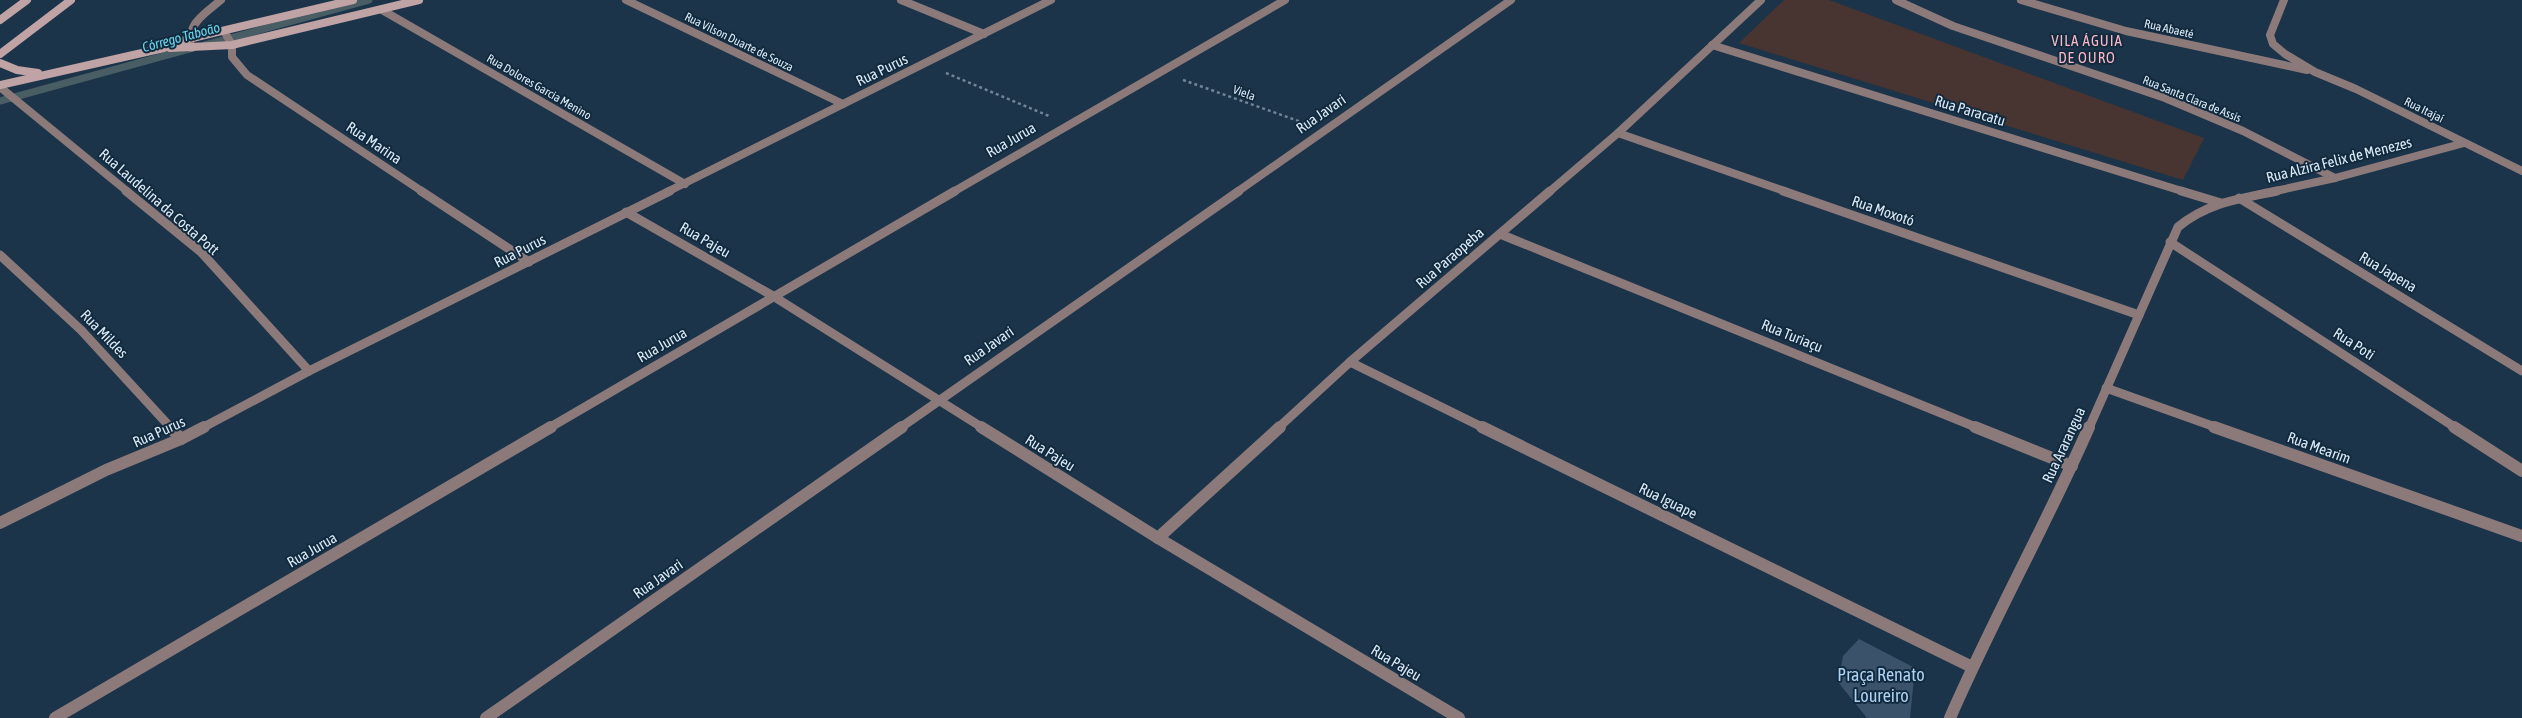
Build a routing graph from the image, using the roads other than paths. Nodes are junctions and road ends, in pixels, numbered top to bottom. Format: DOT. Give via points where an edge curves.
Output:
graph roads {
  1 [pos="27,0"];
  2 [pos="71,0"];
  3 [pos="221,0"];
  4 [pos="353,0"];
  5 [pos="419,0"];
  6 [pos="626,0"];
  7 [pos="901,0"];
  8 [pos="1051,0"];
  9 [pos="1285,0"];
  10 [pos="1511,0"];
  11 [pos="1761,0"];
  12 [pos="1896,0"];
  13 [pos="2021,0"];
  14 [pos="2284,0"];
  15 [pos="382,10"];
  16 [pos="0,20"];
  17 [pos="224,31"];
  18 [pos="984,34"];
  19 [pos="188,39"];
  20 [pos="232,45"];
  21 [pos="1712,45"];
  22 [pos="164,48"];
  23 [pos="191,48"];
  24 [pos="0,54"];
  25 [pos="0,63"];
  26 [pos="2315,72"];
  27 [pos="51,73"];
  28 [pos="0,86"];
  29 [pos="843,104"];
  30 [pos="1618,133"];
  31 [pos="2464,143"];
  32 [pos="2522,170"];
  33 [pos="2335,178"];
  34 [pos="685,184"];
  35 [pos="2239,198"];
  36 [pos="2221,203"];
  37 [pos="626,212"];
  38 [pos="1500,234"];
  39 [pos="2170,242"];
  40 [pos="0,255"];
  41 [pos="529,262"];
  42 [pos="773,296"];
  43 [pos="2139,315"];
  44 [pos="1350,362"];
  45 [pos="309,371"];
  46 [pos="2522,371"];
  47 [pos="2106,388"];
  48 [pos="938,400"];
  49 [pos="181,438"];
  50 [pos="2072,466"];
  51 [pos="2522,471"];
  52 [pos="0,522"];
  53 [pos="2522,536"];
  54 [pos="1158,538"];
  55 [pos="1972,666"];
  56 [pos="1954,717"];
  57 [pos="55,718"];
  58 [pos="486,718"];
  59 [pos="1459,718"];
  1 -- 16 [label="street"];
  2 -- 24 [label="street"];
  3 -- 19 [label="street" via="194,24"];
  4 -- 17 [label="street"];
  5 -- 15 [label="street"];
  6 -- 29 [label="street, Rua Vilson Duarte de Souza"];
  7 -- 18 [label="street"];
  8 -- 18 [label="street, Rua Purus"];
  9 -- 42 [label="street, Rua Jurua"];
  10 -- 48 [label="street, Rua Javari"];
  11 -- 21 [label="street, Rua Paraopeba"];
  12 -- 33 [label="street, Rua Santa Clara de Assis" via="1953,26 2165,98 2243,131"];
  13 -- 26 [label="street, Rua Abaeté" via="2126,31"];
  14 -- 26 [label="street" via="2270,35 2273,44"];
  15 -- 20 [label="street"];
  15 -- 34 [label="street, Rua Dolores Garcia Menino"];
  17 -- 19 [label="street"];
  17 -- 20 [label="street, Rua Marina"];
  18 -- 29 [label="street, Rua Purus"];
  19 -- 22 [label="street"];
  19 -- 23 [label="street"];
  20 -- 23 [label="street"];
  20 -- 41 [label="street, Rua Marina" via="232,57 247,74"];
  21 -- 30 [label="street, Rua Paraopeba"];
  21 -- 36 [label="street, Rua Paracatu"];
  22 -- 23 [label="street"];
  22 -- 27 [label="street"];
  25 -- 27 [label="street" via="17,70"];
  26 -- 31 [label="street, Rua Itajaí"];
  27 -- 28 [label="street"];
  28 -- 45 [label="street, Rua Laudelina da Costa Pott" via="201,252"];
  29 -- 34 [label="street, Rua Purus"];
  30 -- 38 [label="street, Rua Paraopeba"];
  30 -- 43 [label="street, Rua Moxotó"];
  31 -- 32 [label="street, Rua Itajaí"];
  31 -- 33 [label="street, Rua Alzira Felix de Menezes"];
  33 -- 35 [label="street, Rua Alzira Felix de Menezes"];
  34 -- 37 [label="street, Rua Purus"];
  35 -- 36 [label="street, Rua Alzira Felix de Menezes"];
  35 -- 46 [label="street, Rua Japena"];
  36 -- 39 [label="street, Rua Ararangua" via="2195,213 2178,227"];
  37 -- 41 [label="street, Rua Purus"];
  37 -- 42 [label="street, Rua Pajeu"];
  38 -- 44 [label="street, Rua Paraopeba"];
  38 -- 50 [label="street, Rua Turiaçu"];
  39 -- 43 [label="street, Rua Ararangua"];
  39 -- 51 [label="street, Rua Poti"];
  40 -- 49 [label="street, Rua Mildes" via="82,330"];
  41 -- 45 [label="street, Rua Purus"];
  42 -- 48 [label="street, Rua Pajeu"];
  42 -- 57 [label="street, Rua Jurua"];
  43 -- 47 [label="street, Rua Ararangua"];
  44 -- 54 [label="street, Rua Paraopeba"];
  44 -- 55 [label="street, Rua Iguape"];
  45 -- 49 [label="street, Rua Purus"];
  47 -- 50 [label="street, Rua Ararangua"];
  47 -- 53 [label="street, Rua Mearim"];
  48 -- 54 [label="street, Rua Pajeu"];
  48 -- 58 [label="street, Rua Javari"];
  49 -- 52 [label="street, Rua Purus" via="106,470"];
  50 -- 55 [label="street, Rua Ararangua"];
  54 -- 59 [label="street, Rua Pajeu"];
  55 -- 56 [label="street, Rua Ararangua"];
}
